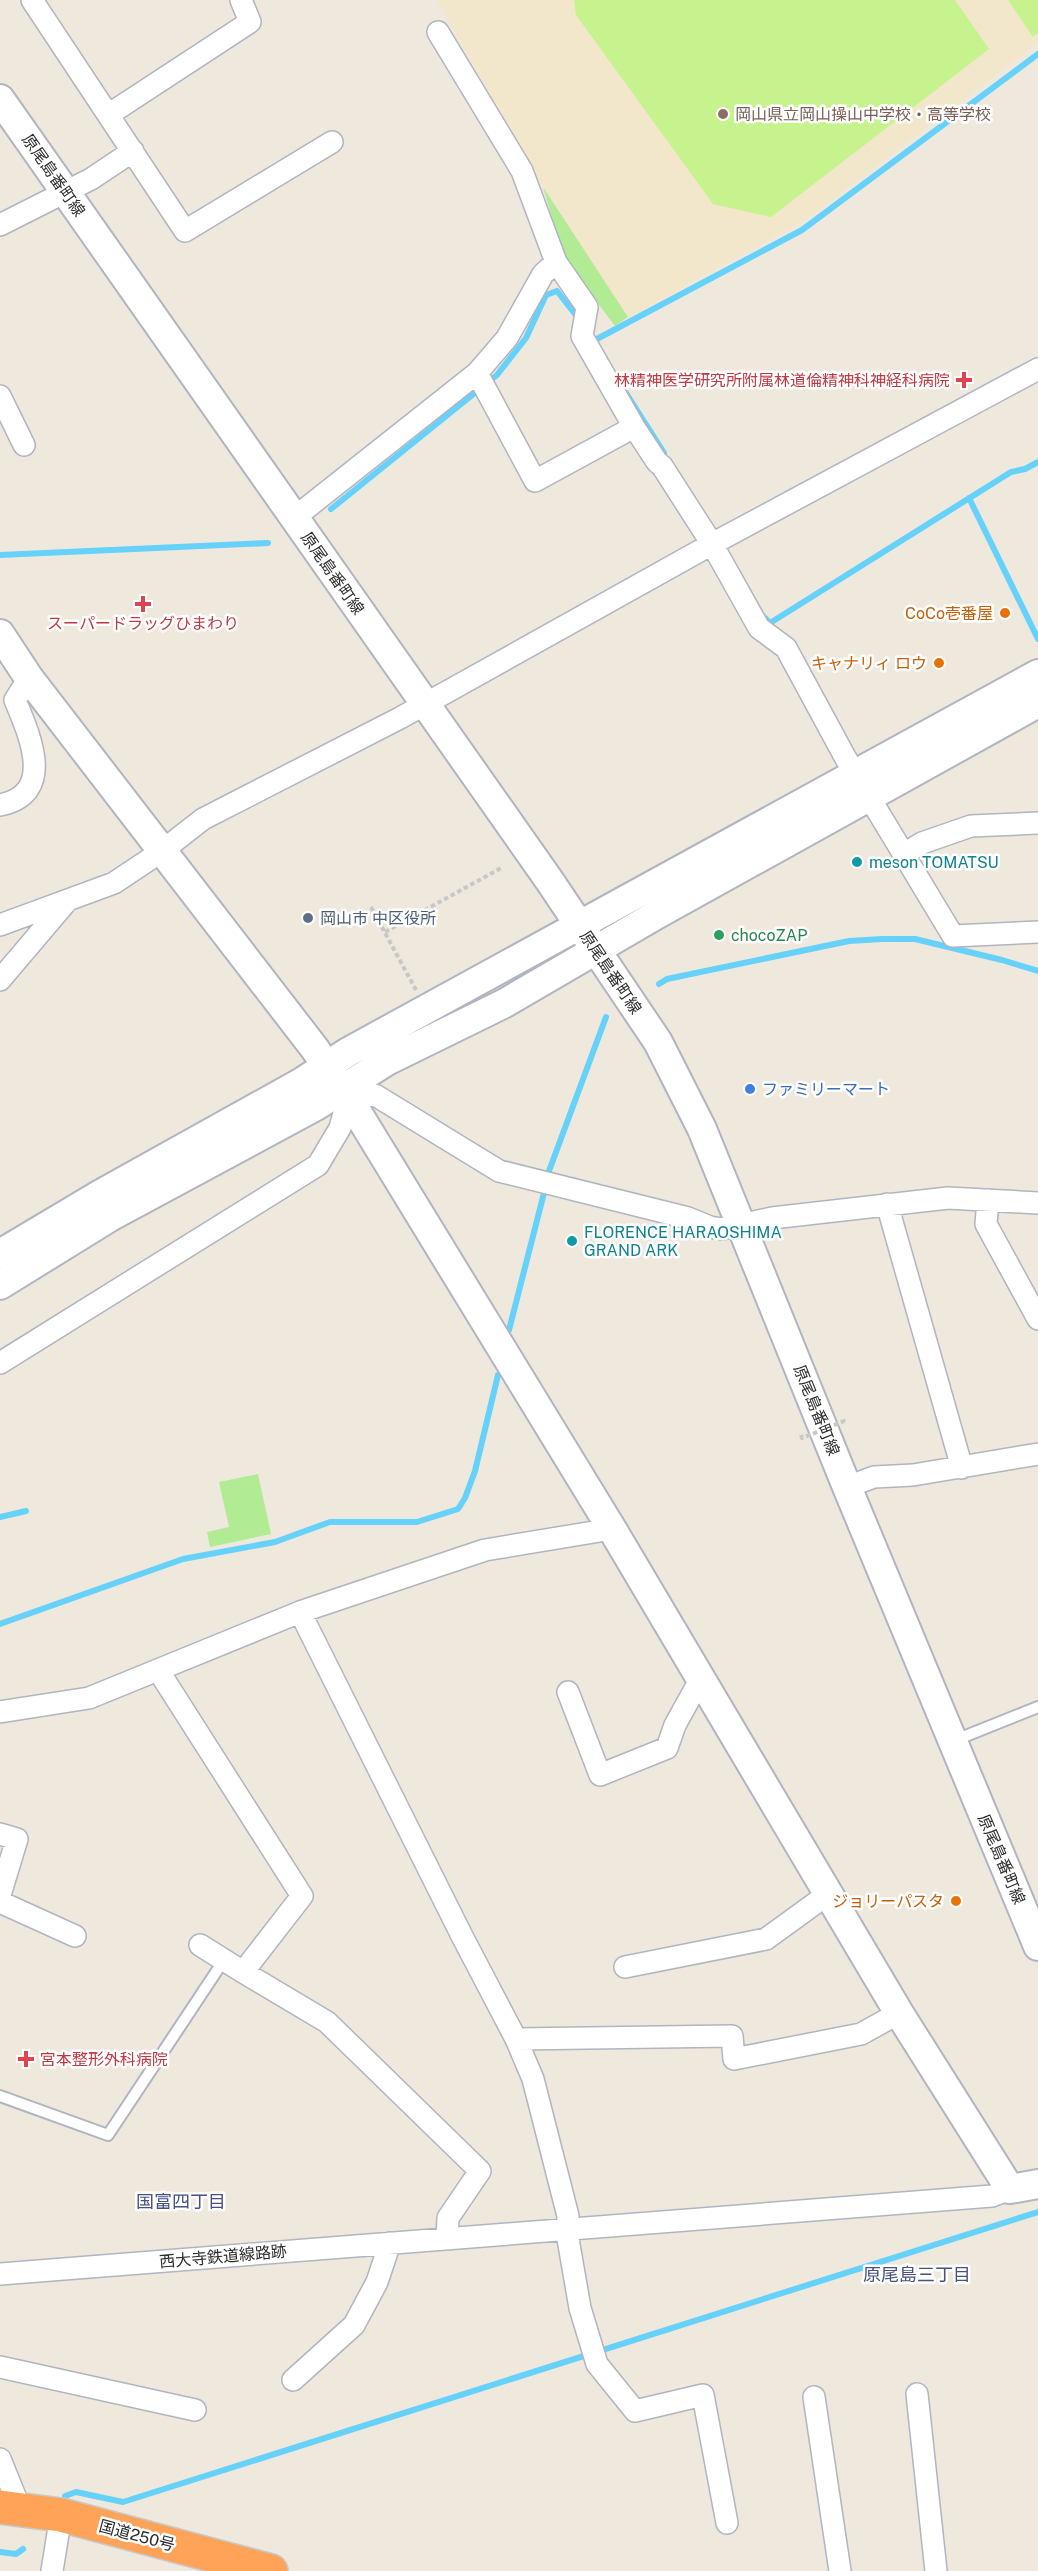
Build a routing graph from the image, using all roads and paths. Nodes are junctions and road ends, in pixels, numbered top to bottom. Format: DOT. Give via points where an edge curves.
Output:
graph roads {
  1 [pos="32,0"];
  2 [pos="241,0"];
  3 [pos="438,32"];
  4 [pos="0,99"];
  5 [pos="108,115"];
  6 [pos="332,142"];
  7 [pos="133,151"];
  8 [pos="66,192"];
  9 [pos="0,225"];
  10 [pos="556,262"];
  11 [pos="1038,369"];
  12 [pos="482,381"];
  13 [pos="0,396"];
  14 [pos="634,427"];
  15 [pos="24,445"];
  16 [pos="294,518"];
  17 [pos="712,544"];
  18 [pos="0,634"];
  19 [pos="1038,674"];
  20 [pos="29,678"];
  21 [pos="424,703"];
  22 [pos="1038,704"];
  23 [pos="863,785"];
  24 [pos="0,805"];
  25 [pos="1038,823"];
  26 [pos="162,851"];
  27 [pos="904,854"];
  28 [pos="503,867"];
  29 [pos="69,898"];
  30 [pos="371,907"];
  31 [pos="0,925"];
  32 [pos="579,925"];
  33 [pos="385,932"];
  34 [pos="1038,932"];
  35 [pos="596,950"];
  36 [pos="0,980"];
  37 [pos="418,993"];
  38 [pos="339,1085"];
  39 [pos="988,1200"];
  40 [pos="1038,1203"];
  41 [pos="887,1204"];
  42 [pos="742,1225"];
  43 [pos="0,1254"];
  44 [pos="0,1285"];
  45 [pos="1038,1319"];
  46 [pos="0,1363"];
  47 [pos="846,1424"];
  48 [pos="801,1435"];
  49 [pos="1038,1454"];
  50 [pos="962,1468"];
  51 [pos="847,1487"];
  52 [pos="612,1529"];
  53 [pos="300,1612"];
  54 [pos="158,1670"];
  55 [pos="700,1680"];
  56 [pos="568,1692"];
  57 [pos="1038,1707"];
  58 [pos="0,1712"];
  59 [pos="953,1741"];
  60 [pos="0,1833"];
  61 [pos="828,1894"];
  62 [pos="0,1895"];
  63 [pos="0,1902"];
  64 [pos="75,1936"];
  65 [pos="200,1945"];
  66 [pos="1038,1946"];
  67 [pos="224,1960"];
  68 [pos="625,1967"];
  69 [pos="243,1972"];
  70 [pos="899,2013"];
  71 [pos="516,2039"];
  72 [pos="0,2096"];
  73 [pos="1038,2184"];
  74 [pos="1010,2189"];
  75 [pos="568,2230"];
  76 [pos="447,2238"];
  77 [pos="390,2243"];
  78 [pos="0,2274"];
  79 [pos="0,2367"];
  80 [pos="293,2380"];
  81 [pos="917,2394"];
  82 [pos="814,2397"];
  83 [pos="195,2410"];
  84 [pos="0,2459"];
  85 [pos="5,2514"];
  86 [pos="727,2523"];
  87 [pos="60,2525"];
  88 [pos="52,2571"];
  89 [pos="206,2571"];
  90 [pos="272,2571"];
  91 [pos="840,2571"];
  92 [pos="936,2571"];
  1 -- 5 [label="street"];
  2 -- 5 [label="street" via="250,22"];
  3 -- 10 [label="street" via="522,171"];
  4 -- 8 [label="street, 原尾島番町線"];
  5 -- 7 [label="street"];
  6 -- 7 [label="street" via="185,231"];
  7 -- 8 [label="street"];
  8 -- 9 [label="street"];
  8 -- 16 [label="street, 原尾島番町線"];
  10 -- 12 [label="street" via="543,274"];
  10 -- 14 [label="street" via="587,307 582,336"];
  11 -- 17 [label="street"];
  12 -- 14 [label="street" via="535,481"];
  12 -- 16 [label="street"];
  13 -- 15 [label="street"];
  14 -- 17 [label="street"];
  16 -- 21 [label="street, 原尾島番町線"];
  17 -- 21 [label="street"];
  17 -- 23 [label="street" via="759,628 786,648"];
  18 -- 20 [label="street"];
  19 -- 23 [label="street"];
  20 -- 24 [label="street" via="15,700 30,737 32,786 24,795"];
  20 -- 26 [label="street"];
  21 -- 26 [label="street" via="203,819"];
  21 -- 32 [label="street, 原尾島番町線"];
  22 -- 23 [label="street"];
  23 -- 27 [label="street"];
  23 -- 32 [label="street"];
  23 -- 35 [label="street"];
  25 -- 27 [label="street" via="971,826 922,843"];
  26 -- 29 [label="street" via="114,883"];
  26 -- 38 [label="street"];
  27 -- 34 [label="street" via="953,936"];
  28 -- 33 [label="path"];
  29 -- 31 [label="street"];
  29 -- 36 [label="street"];
  30 -- 33 [label="path"];
  32 -- 35 [label="street, 原尾島番町線"];
  32 -- 38 [label="street" via="348,1052"];
  33 -- 37 [label="path"];
  35 -- 38 [label="street" via="505,1003"];
  35 -- 42 [label="street, 原尾島番町線" via="658,1042 683,1088"];
  38 -- 42 [label="street" via="375,1095 499,1171 666,1212 710,1227"];
  38 -- 43 [label="street" via="302,1082"];
  38 -- 44 [label="street" via="316,1106 110,1217"];
  38 -- 46 [label="street" via="340,1128 318,1165"];
  38 -- 52 [label="street"];
  39 -- 40 [label="street"];
  39 -- 41 [label="street" via="948,1198"];
  39 -- 45 [label="street" via="986,1224"];
  41 -- 42 [label="street"];
  41 -- 50 [label="street"];
  42 -- 51 [label="street, 原尾島番町線"];
  47 -- 48 [label="path, bridge" via="844,1421 802,1438"];
  49 -- 50 [label="street"];
  50 -- 51 [label="street" via="874,1477"];
  51 -- 59 [label="street, 原尾島番町線"];
  52 -- 53 [label="street" via="485,1550"];
  52 -- 55 [label="street"];
  53 -- 54 [label="street"];
  53 -- 71 [label="street"];
  54 -- 58 [label="street" via="89,1698"];
  54 -- 69 [label="street" via="302,1896"];
  55 -- 56 [label="street" via="667,1748 600,1775"];
  55 -- 61 [label="street"];
  57 -- 59 [label="lane"];
  59 -- 66 [label="street, 原尾島番町線"];
  60 -- 62 [label="street" via="17,1839"];
  61 -- 68 [label="street" via="766,1939"];
  61 -- 70 [label="street"];
  63 -- 64 [label="street"];
  65 -- 67 [label="street"];
  67 -- 69 [label="street"];
  67 -- 72 [label="lane" via="108,2135"];
  69 -- 76 [label="street" via="327,2022 480,2171 448,2218"];
  70 -- 71 [label="street" via="861,2034 734,2059 732,2036"];
  70 -- 74 [label="street"];
  71 -- 75 [label="street" via="533,2079 568,2216"];
  73 -- 74 [label="street"];
  74 -- 75 [label="street, 西大寺鉄道線路跡" via="992,2196"];
  75 -- 76 [label="street, 西大寺鉄道線路跡"];
  75 -- 86 [label="street" via="580,2308 594,2354 635,2411 703,2395"];
  76 -- 77 [label="street, 西大寺鉄道線路跡"];
  77 -- 78 [label="street, 西大寺鉄道線路跡"];
  77 -- 80 [label="street" via="377,2282 354,2325"];
  79 -- 83 [label="street"];
  81 -- 92 [label="street"];
  82 -- 91 [label="street"];
  84 -- 85 [label="street" via="15,2496"];
  85 -- 87 [label="highway, 国道250号"];
  87 -- 88 [label="street"];
  87 -- 89 [label="highway, 国道250号"];
  87 -- 90 [label="highway, 国道250号"];
}
